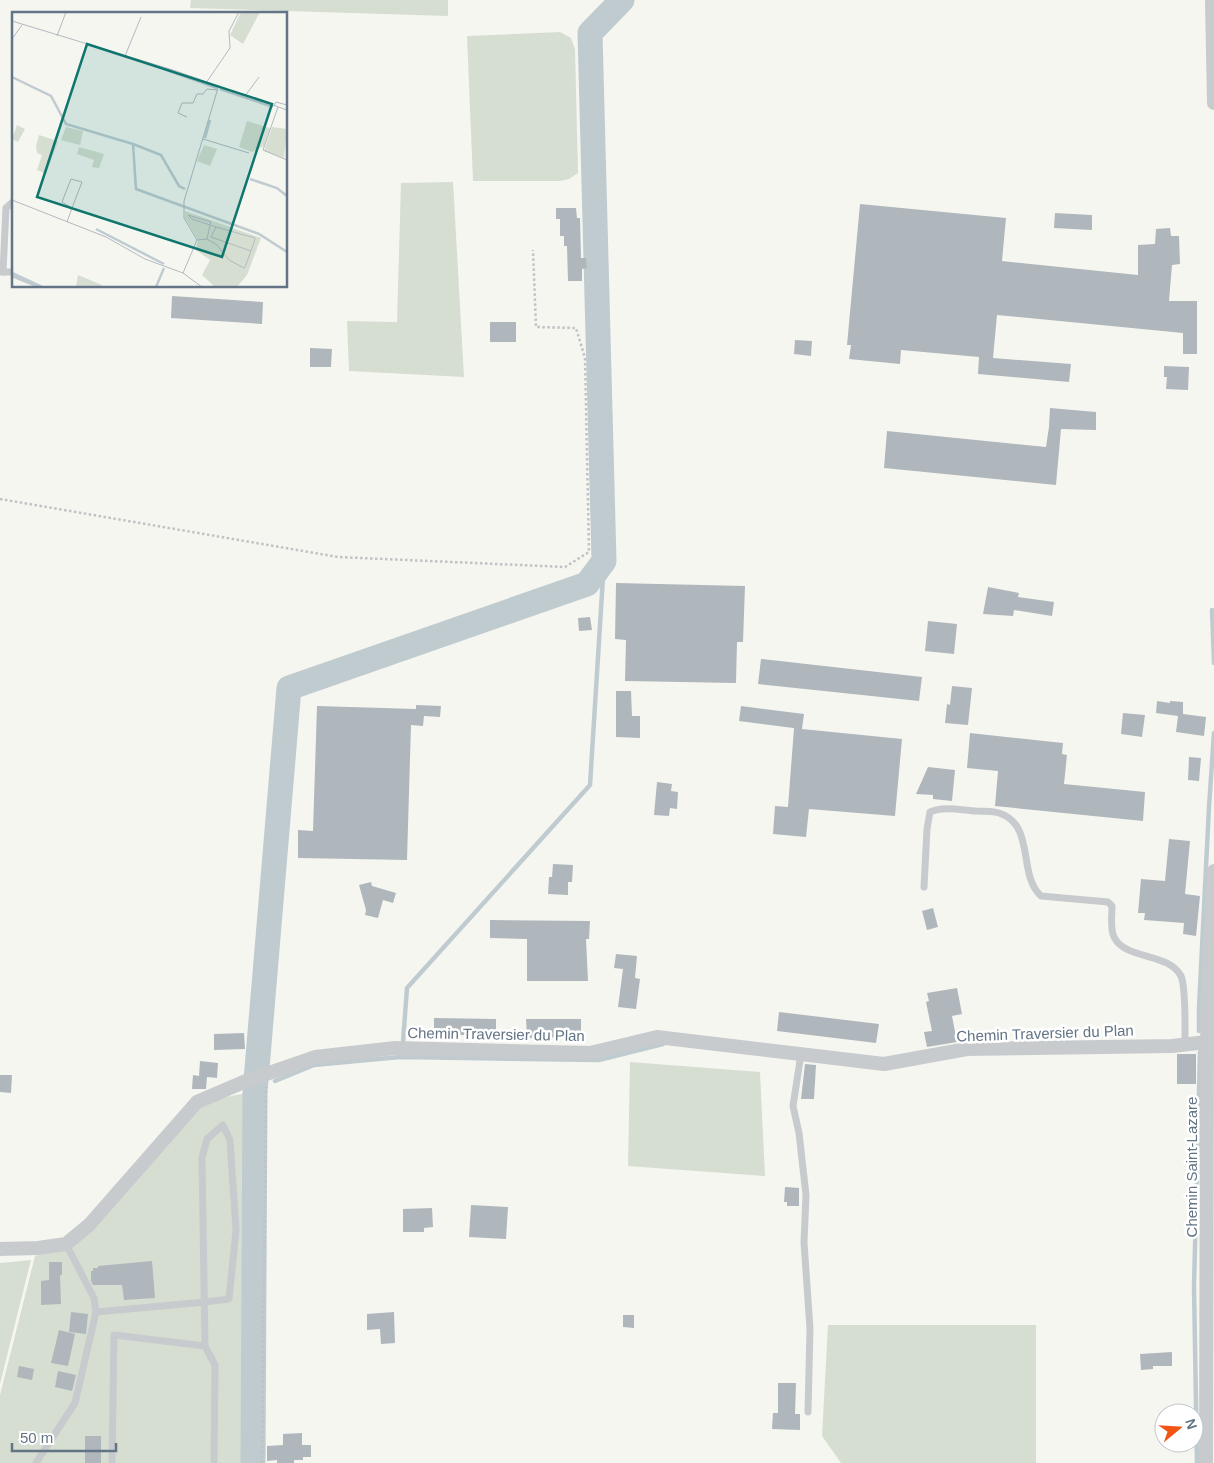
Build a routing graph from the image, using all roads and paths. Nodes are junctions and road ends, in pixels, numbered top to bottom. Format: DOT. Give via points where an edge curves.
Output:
graph roads {
  1 [pos="1212,0"];
  2 [pos="1214,103"];
  3 [pos="12,203"];
  4 [pos="534,250"];
  5 [pos="2,272"];
  6 [pos="0,499"];
  7 [pos="1214,871"];
  8 [pos="924,887"];
  9 [pos="1212,941"];
  10 [pos="1207,1042"];
  11 [pos="1185,1045"];
  12 [pos="801,1054"];
  13 [pos="266,1076"];
  14 [pos="66,1244"];
  15 [pos="0,1249"];
  16 [pos="1210,1253"];
  17 [pos="205,1302"];
  18 [pos="96,1312"];
  19 [pos="205,1346"];
  20 [pos="1209,1396"];
  21 [pos="808,1412"];
  22 [pos="36,1463"];
  23 [pos="112,1463"];
  24 [pos="214,1463"];
  25 [pos="262,1463"];
  26 [pos="1206,1463"];
  1 -- 2 [label="street"];
  3 -- 5 [label="lane" via="6,208"];
  4 -- 6 [label="path" via="536,327 576,328 585,358 589,552 565,567 338,557"];
  7 -- 9 [label="street, Chemin Saint-Lazare"];
  8 -- 11 [label="lane" via="930,812 939,808 998,812 1008,817 1018,827 1030,878 1041,896 1108,902 1112,906 1113,936 1123,947 1174,966 1182,978"];
  9 -- 10 [label="street, Chemin Saint-Lazare"];
  10 -- 11 [label="street, Chemin Traversier du Plan"];
  10 -- 16 [label="street, Chemin Saint-Lazare"];
  11 -- 12 [label="street, Chemin Traversier du Plan" via="967,1049 884,1064"];
  12 -- 13 [label="street, Chemin Traversier du Plan" via="657,1038 590,1053 396,1048 315,1057"];
  12 -- 21 [label="lane" via="793,1106 806,1195 804,1242 810,1329"];
  13 -- 14 [label="street, Chemin Traversier du Plan" via="196,1102 89,1225"];
  13 -- 25 [label="path"];
  14 -- 15 [label="street"];
  14 -- 18 [label="lane" via="94,1298"];
  16 -- 20 [label="street, Chemin Saint-Lazare"];
  17 -- 17 [label="lane" via="229,1299 236,1230 230,1140 223,1125 207,1139 202,1158"];
  17 -- 18 [label="lane"];
  17 -- 19 [label="lane"];
  18 -- 22 [label="lane" via="75,1403"];
  19 -- 23 [label="lane" via="114,1335"];
  19 -- 24 [label="lane" via="215,1365"];
  20 -- 26 [label="street, Chemin Saint-Lazare"];
}
